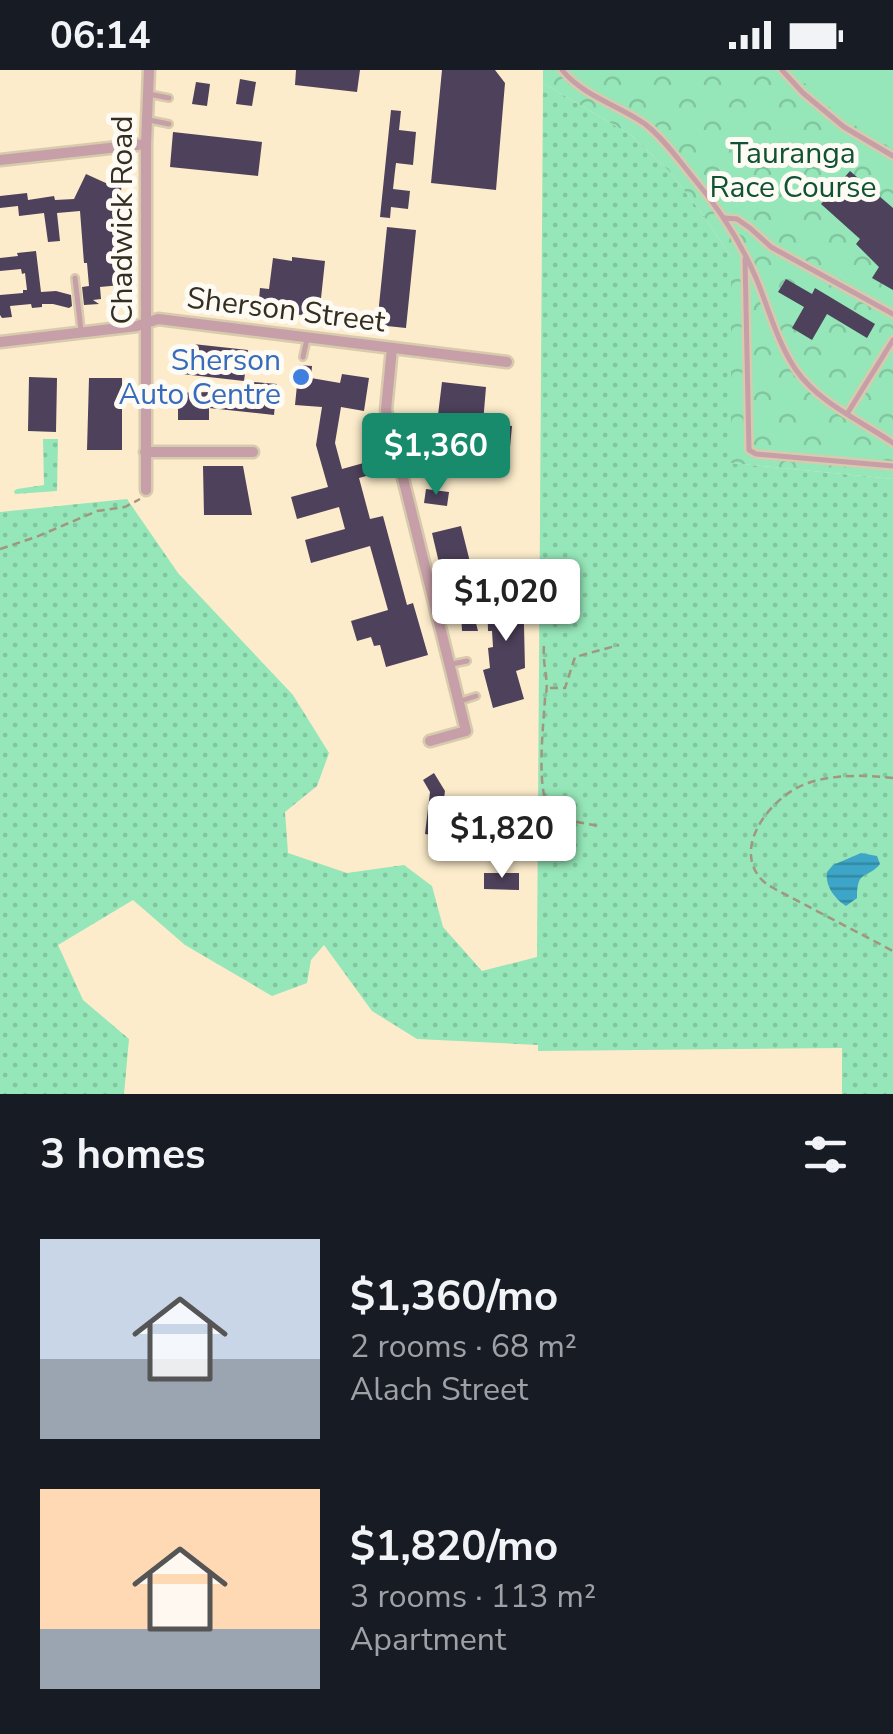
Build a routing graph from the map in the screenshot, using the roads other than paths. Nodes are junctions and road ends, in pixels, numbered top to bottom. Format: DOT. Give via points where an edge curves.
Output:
graph roads {
  1 [pos="149,70"];
  2 [pos="562,70"];
  3 [pos="782,70"];
  4 [pos="149,94"];
  5 [pos="168,98"];
  6 [pos="146,120"];
  7 [pos="169,124"];
  8 [pos="146,144"];
  9 [pos="893,156"];
  10 [pos="0,160"];
  11 [pos="726,218"];
  12 [pos="745,252"];
  13 [pos="76,278"];
  14 [pos="893,314"];
  15 [pos="147,323"];
  16 [pos="82,334"];
  17 [pos="306,339"];
  18 [pos="893,340"];
  19 [pos="0,342"];
  20 [pos="392,348"];
  21 [pos="303,357"];
  22 [pos="507,362"];
  23 [pos="847,415"];
  24 [pos="893,443"];
  25 [pos="145,452"];
  26 [pos="253,452"];
  27 [pos="893,466"];
  28 [pos="146,490"];
  29 [pos="466,661"];
  30 [pos="449,665"];
  31 [pos="476,696"];
  32 [pos="458,702"];
  33 [pos="430,741"];
  1 -- 4 [label="street, Chadwick Road"];
  2 -- 11 [label="lane" via="653,130"];
  3 -- 9 [label="lane" via="844,128"];
  4 -- 5 [label="lane"];
  4 -- 6 [label="street, Chadwick Road"];
  6 -- 7 [label="lane"];
  6 -- 8 [label="street, Chadwick Road"];
  8 -- 10 [label="street"];
  8 -- 15 [label="street, Chadwick Road"];
  11 -- 12 [label="lane"];
  11 -- 14 [label="lane"];
  12 -- 23 [label="lane" via="796,369"];
  12 -- 27 [label="lane" via="749,450"];
  13 -- 16 [label="lane"];
  15 -- 16 [label="street, Sherson Street"];
  15 -- 17 [label="street, Sherson Street" via="158,319"];
  15 -- 25 [label="street, Chadwick Road"];
  16 -- 19 [label="street, Sherson Street"];
  17 -- 20 [label="street, Sherson Street"];
  17 -- 21 [label="lane"];
  18 -- 23 [label="lane"];
  20 -- 22 [label="street, Sherson Street"];
  20 -- 30 [label="street" via="386,410"];
  23 -- 24 [label="lane"];
  25 -- 26 [label="street"];
  25 -- 28 [label="street, Chadwick Road"];
  29 -- 30 [label="lane"];
  30 -- 32 [label="street"];
  31 -- 32 [label="lane"];
  32 -- 33 [label="street" via="466,731"];
}
